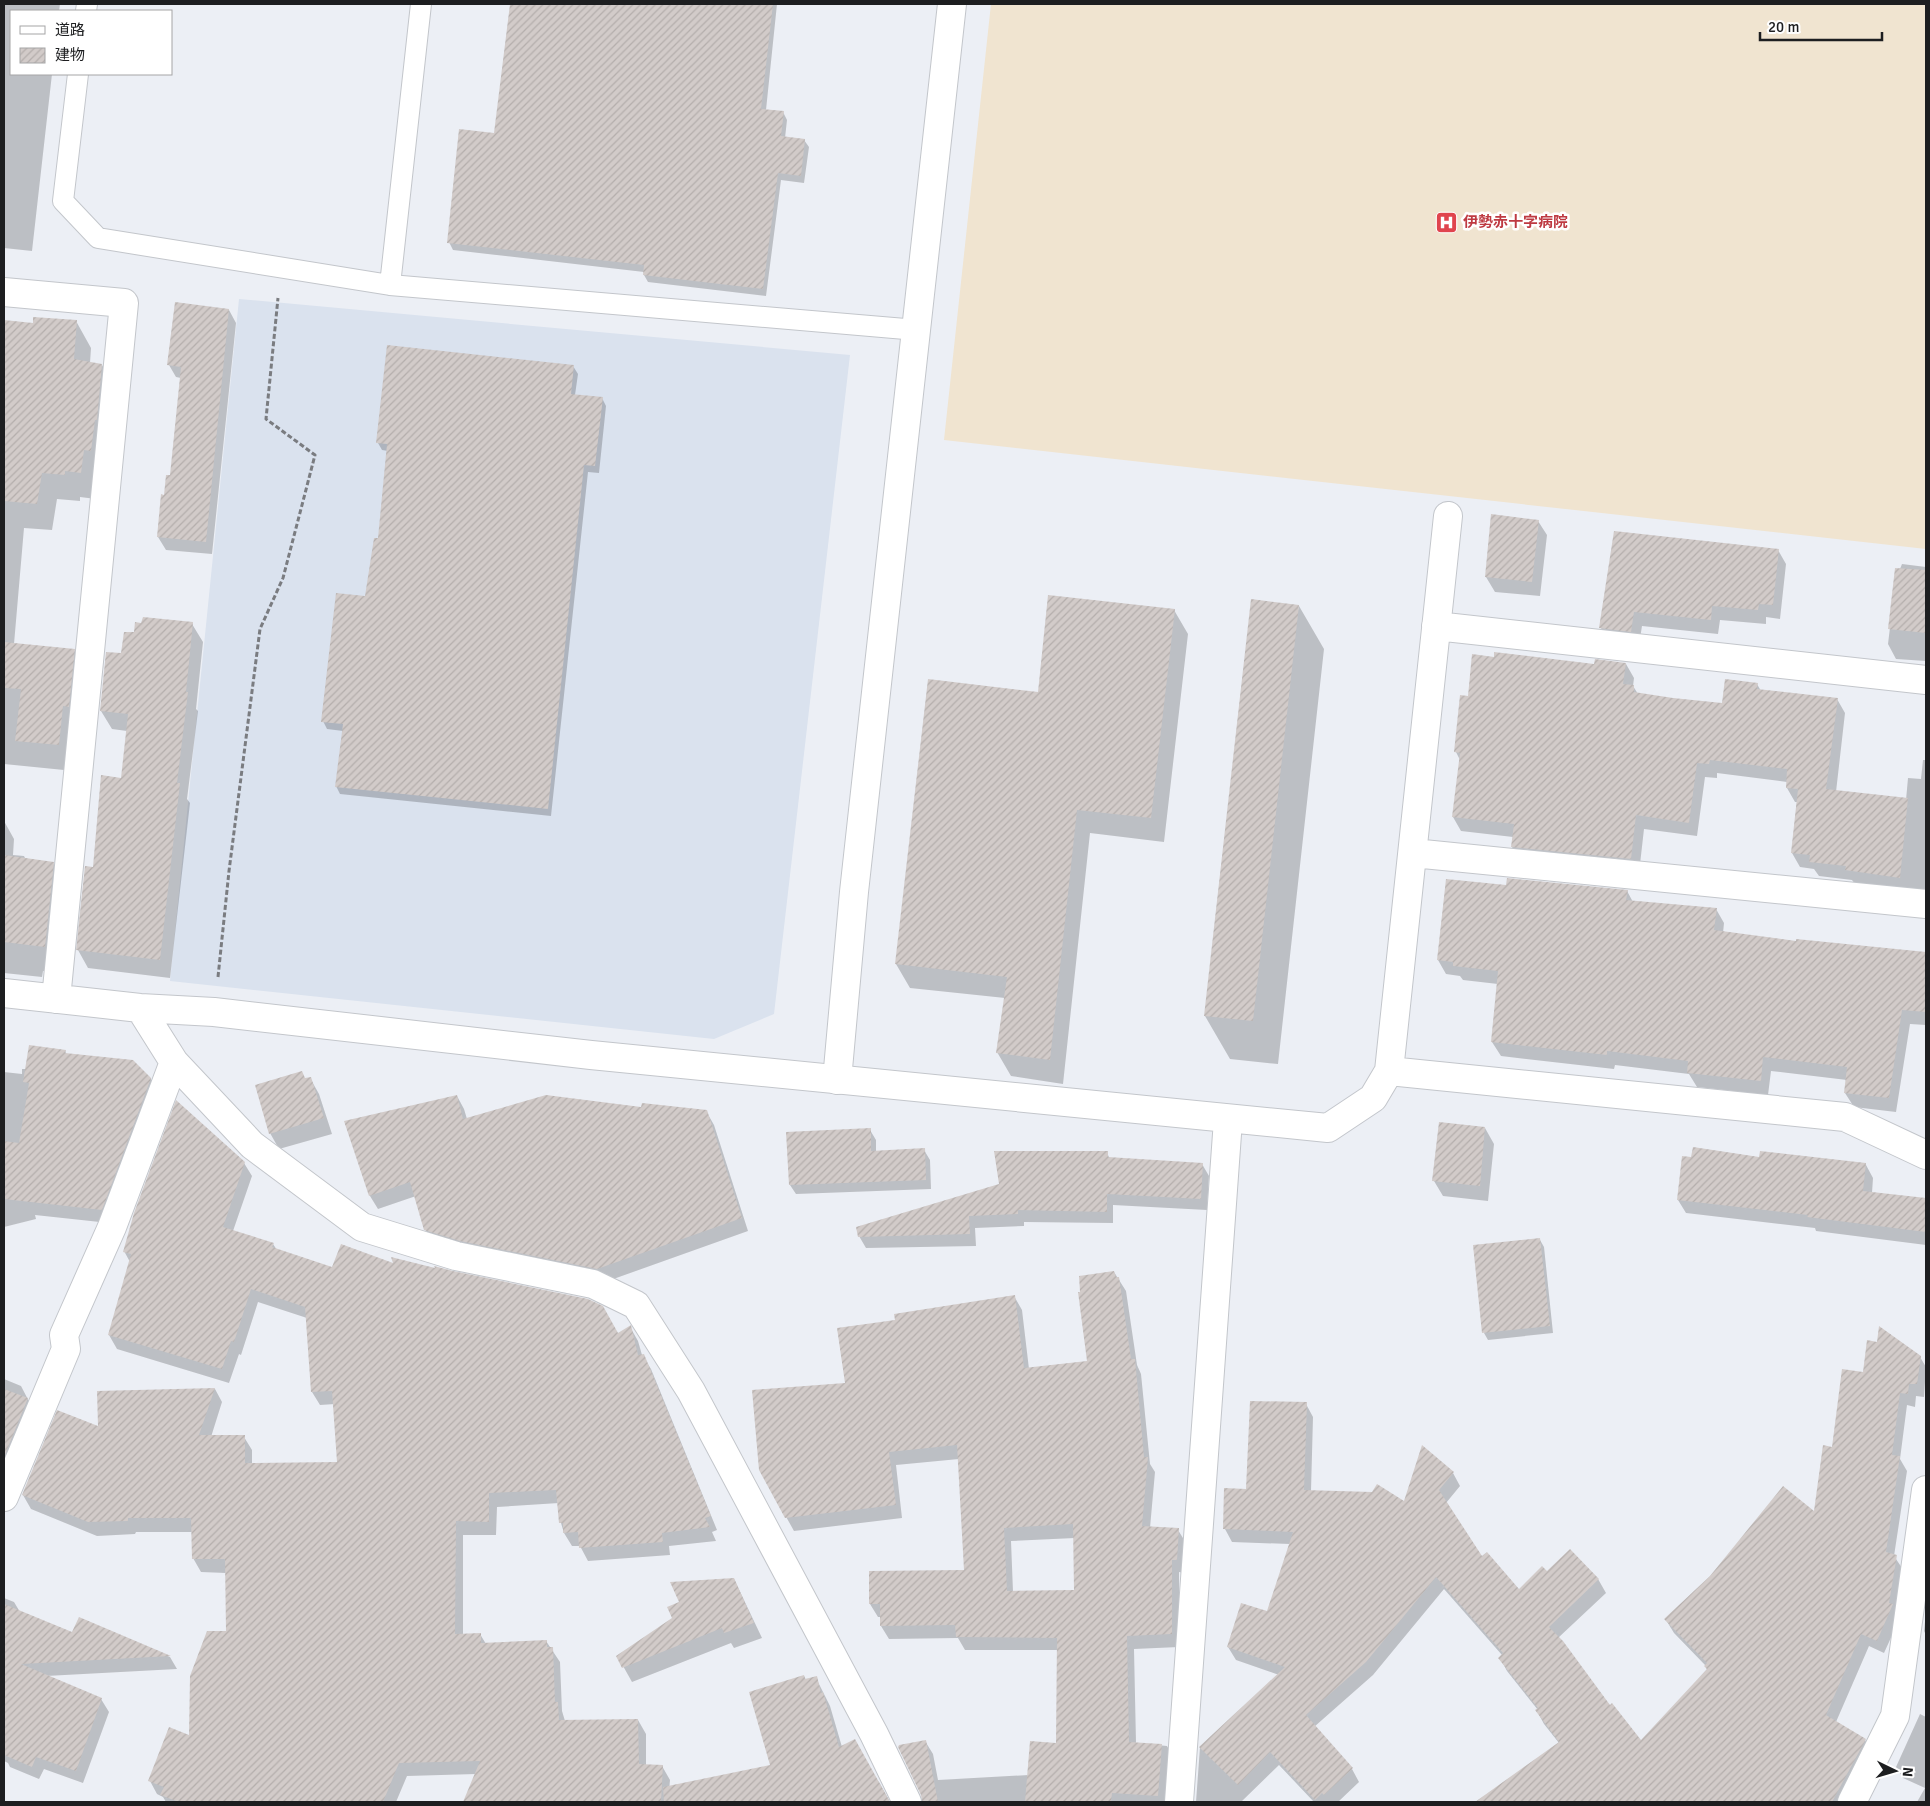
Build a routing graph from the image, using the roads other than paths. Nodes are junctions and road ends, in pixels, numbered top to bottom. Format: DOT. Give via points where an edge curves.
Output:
graph roads {
  1 [pos="421,4"];
  2 [pos="952,4"];
  3 [pos="78,75"];
  4 [pos="390,285"];
  5 [pos="4,292"];
  6 [pos="916,330"];
  7 [pos="1448,516"];
  8 [pos="1436,626"];
  9 [pos="1926,680"];
  10 [pos="1413,853"];
  11 [pos="1926,904"];
  12 [pos="4,993"];
  13 [pos="56,999"];
  14 [pos="140,1008"];
  15 [pos="174,1062"];
  16 [pos="1389,1071"];
  17 [pos="837,1080"];
  18 [pos="1228,1120"];
  19 [pos="1926,1154"];
  20 [pos="1926,1490"];
  21 [pos="4,1497"];
  22 [pos="1922,1550"];
  23 [pos="907,1802"];
  24 [pos="1179,1802"];
  25 [pos="1852,1802"];
  1 -- 4 [label="lane"];
  2 -- 6 [label="street"];
  3 -- 4 [label="lane" via="63,201 98,238"];
  4 -- 6 [label="lane"];
  5 -- 13 [label="street" via="124,303"];
  6 -- 17 [label="street" via="854,892"];
  7 -- 8 [label="street"];
  8 -- 9 [label="street"];
  8 -- 10 [label="street"];
  10 -- 11 [label="street"];
  10 -- 16 [label="street"];
  12 -- 13 [label="street"];
  13 -- 14 [label="street"];
  14 -- 15 [label="street"];
  14 -- 17 [label="street" via="214,1012"];
  15 -- 21 [label="street" via="112,1227 64,1336 66,1349"];
  15 -- 23 [label="street" via="252,1146 362,1227 456,1256 592,1284 636,1305 691,1391"];
  16 -- 18 [label="street" via="1373,1098 1328,1128"];
  16 -- 19 [label="street" via="1845,1117"];
  17 -- 18 [label="street"];
  18 -- 24 [label="street"];
  20 -- 22 [label="street"];
  22 -- 25 [label="street" via="1895,1716"];
}
